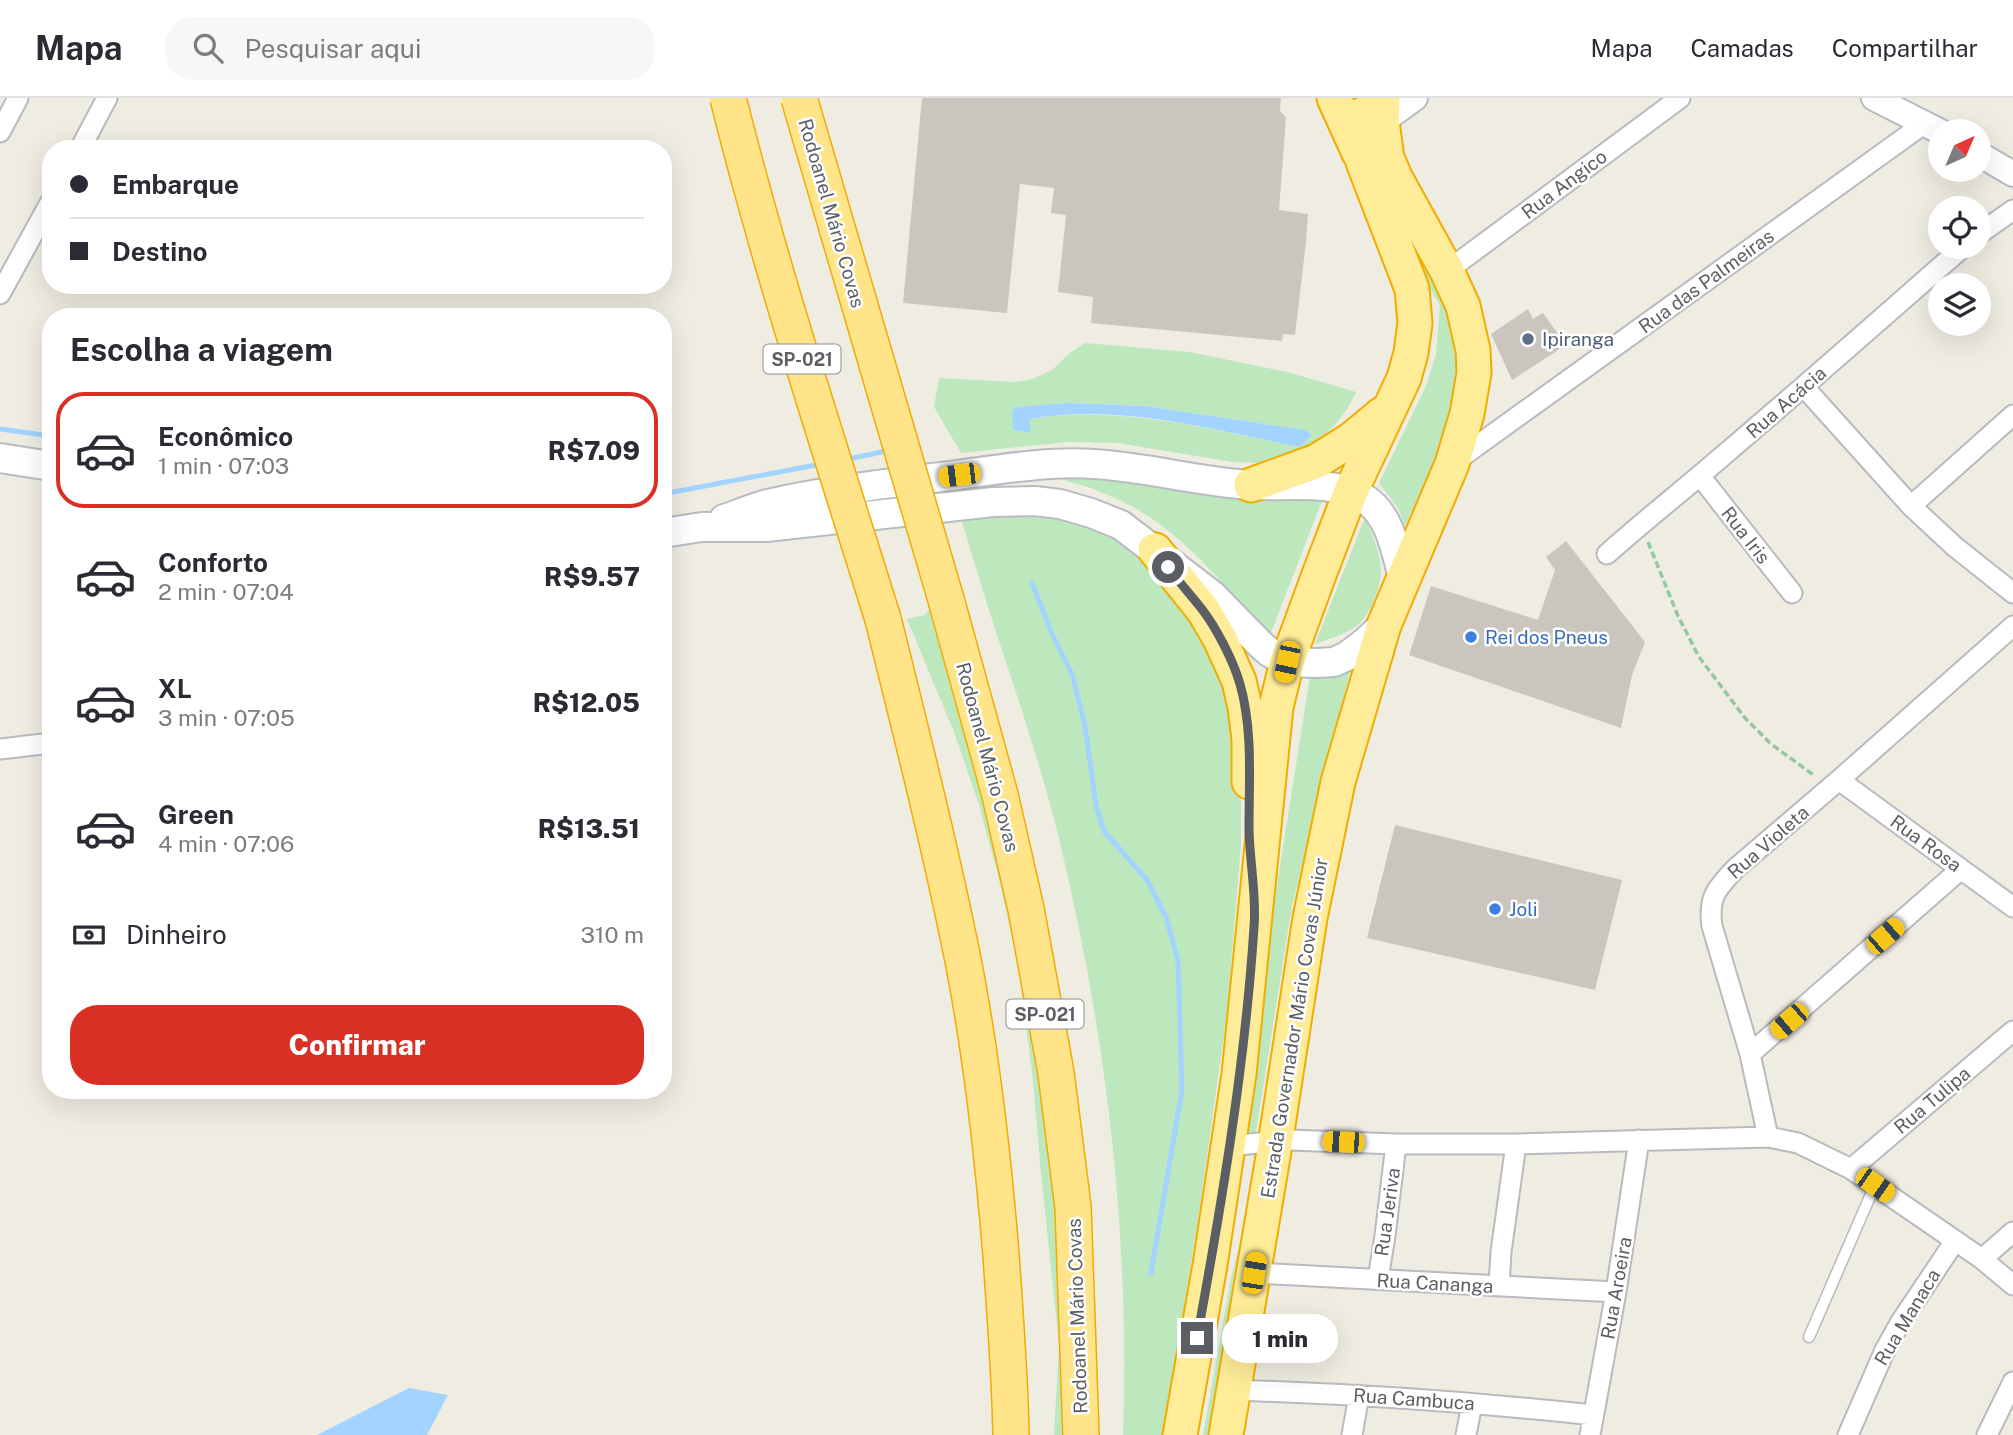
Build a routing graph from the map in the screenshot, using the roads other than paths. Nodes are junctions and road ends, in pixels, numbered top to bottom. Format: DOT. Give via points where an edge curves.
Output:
graph roads {
  1 [pos="18,98"];
  2 [pos="107,98"];
  3 [pos="728,98"];
  4 [pos="799,98"];
  5 [pos="1334,98"];
  6 [pos="1415,98"];
  7 [pos="1680,98"];
  8 [pos="1874,98"];
  9 [pos="1376,106"];
  10 [pos="1928,125"];
  11 [pos="1928,131"];
  12 [pos="0,132"];
  13 [pos="85,140"];
  14 [pos="1363,162"];
  15 [pos="1992,162"];
  16 [pos="2013,174"];
  17 [pos="2013,210"];
  18 [pos="42,217"];
  19 [pos="1991,226"];
  20 [pos="1949,259"];
  21 [pos="1447,271"];
  22 [pos="0,294"];
  23 [pos="1804,387"];
  24 [pos="1390,408"];
  25 [pos="2013,415"];
  26 [pos="0,458"];
  27 [pos="1452,464"];
  28 [pos="42,465"];
  29 [pos="1700,476"];
  30 [pos="1251,485"];
  31 [pos="1352,491"];
  32 [pos="1911,506"];
  33 [pos="702,527"];
  34 [pos="672,532"];
  35 [pos="1155,550"];
  36 [pos="1607,554"];
  37 [pos="1403,578"];
  38 [pos="1791,593"];
  39 [pos="2013,593"];
  40 [pos="1384,625"];
  41 [pos="2013,626"];
  42 [pos="1287,662"];
  43 [pos="42,744"];
  44 [pos="0,749"];
  45 [pos="1839,780"];
  46 [pos="1961,869"];
  47 [pos="2013,907"];
  48 [pos="1255,924"];
  49 [pos="2013,1031"];
  50 [pos="1750,1054"];
  51 [pos="1768,1137"];
  52 [pos="1639,1140"];
  53 [pos="1275,1142"];
  54 [pos="1396,1144"];
  55 [pos="1516,1144"];
  56 [pos="1228,1146"];
  57 [pos="1851,1168"];
  58 [pos="1875,1185"];
  59 [pos="2013,1232"];
  60 [pos="1955,1241"];
  61 [pos="1982,1259"];
  62 [pos="1254,1273"];
  63 [pos="1378,1279"];
  64 [pos="2013,1285"];
  65 [pos="1499,1286"];
  66 [pos="1616,1292"];
  67 [pos="1809,1336"];
  68 [pos="2013,1382"];
  69 [pos="1233,1390"];
  70 [pos="1359,1395"];
  71 [pos="1472,1404"];
  72 [pos="1593,1415"];
  73 [pos="1354,1426"];
  74 [pos="1011,1435"];
  75 [pos="1081,1435"];
  76 [pos="1180,1435"];
  77 [pos="1226,1435"];
  78 [pos="1466,1435"];
  79 [pos="1590,1435"];
  80 [pos="1849,1435"];
  81 [pos="1987,1435"];
  1 -- 12 [label="street"];
  2 -- 13 [label="street"];
  3 -- 74 [label="highway, SP-021, bridge" via="883,619 962,960 994,1171"];
  4 -- 75 [label="highway, Rodoanel Mário Covas / SP-021, bridge" via="947,603 1026,909 1056,1073 1073,1208"];
  5 -- 14 [label="highway"];
  6 -- 9 [label="street"];
  7 -- 21 [label="street, Rua Angico"];
  8 -- 10 [label="street"];
  9 -- 14 [label="highway"];
  9 -- 21 [label="highway, Estrada Governador Mário Covas Júnior" via="1396,179"];
  11 -- 27 [label="street, Rua das Palmeiras"];
  14 -- 24 [label="highway" via="1412,289 1415,323 1411,353"];
  15 -- 16 [label="street"];
  17 -- 19 [label="street"];
  18 -- 22 [label="street"];
  20 -- 23 [label="street, Rua Acácia"];
  21 -- 27 [label="highway, Estrada Governador Mário Covas Júnior" via="1463,306 1474,373"];
  23 -- 29 [label="street, Rua Acácia"];
  23 -- 32 [label="street"];
  24 -- 30 [label="highway" via="1334,452"];
  24 -- 31 [label="highway"];
  25 -- 32 [label="street"];
  26 -- 28 [label="main road"];
  27 -- 37 [label="highway, Estrada Governador Mário Covas Júnior"];
  29 -- 36 [label="street, Rua Acácia"];
  29 -- 38 [label="street, Rua Iris"];
  30 -- 31 [label="main road"];
  30 -- 33 [label="main road" via="1117,466 1051,464 854,489 763,506"];
  31 -- 37 [label="main road" via="1367,500 1386,524"];
  31 -- 42 [label="highway"];
  32 -- 39 [label="street"];
  33 -- 34 [label="main road"];
  33 -- 35 [label="main road" via="766,527 993,502 1035,502 1059,504 1121,525"];
  35 -- 42 [label="main road" via="1212,595 1269,652"];
  35 -- 48 [label="highway" via="1203,610 1239,681 1249,739"];
  37 -- 40 [label="highway, Estrada Governador Mário Covas Júnior"];
  40 -- 42 [label="main road" via="1334,662"];
  40 -- 53 [label="highway, Estrada Governador Mário Covas Júnior" via="1338,782 1310,918"];
  41 -- 45 [label="street, Rua Violeta"];
  42 -- 48 [label="highway" via="1276,707"];
  43 -- 44 [label="street"];
  45 -- 46 [label="street, Rua Rosa"];
  45 -- 50 [label="street, Rua Violeta" via="1735,869 1713,896 1712,926"];
  46 -- 47 [label="street, Rua Rosa"];
  46 -- 50 [label="street"];
  48 -- 56 [label="highway"];
  49 -- 57 [label="street, Rua Tulipa"];
  50 -- 51 [label="street, Rua Violeta"];
  51 -- 52 [label="street"];
  51 -- 57 [label="street" via="1798,1143"];
  52 -- 55 [label="street"];
  52 -- 66 [label="street, Rua Aroeira"];
  53 -- 54 [label="street"];
  53 -- 56 [label="street"];
  53 -- 62 [label="highway, Estrada Governador Mário Covas Júnior"];
  54 -- 55 [label="street"];
  54 -- 63 [label="street, Rua Jeriva"];
  55 -- 65 [label="street"];
  56 -- 76 [label="highway"];
  57 -- 58 [label="street"];
  58 -- 60 [label="street"];
  58 -- 67 [label="lane"];
  59 -- 61 [label="street"];
  60 -- 61 [label="street"];
  60 -- 80 [label="street, Rua Manaca" via="1900,1322"];
  61 -- 64 [label="street"];
  62 -- 63 [label="street, Rua Cananga"];
  62 -- 69 [label="highway, Estrada Governador Mário Covas Júnior"];
  63 -- 65 [label="street, Rua Cananga"];
  65 -- 66 [label="street, Rua Cananga"];
  66 -- 72 [label="street, Rua Aroeira"];
  68 -- 81 [label="street"];
  69 -- 70 [label="street, Rua Cambuca"];
  69 -- 77 [label="highway, Estrada Governador Mário Covas Júnior"];
  70 -- 71 [label="street, Rua Cambuca"];
  70 -- 73 [label="street"];
  71 -- 72 [label="street, Rua Cambuca"];
  71 -- 78 [label="street"];
  72 -- 79 [label="street, Rua Aroeira"];
}
